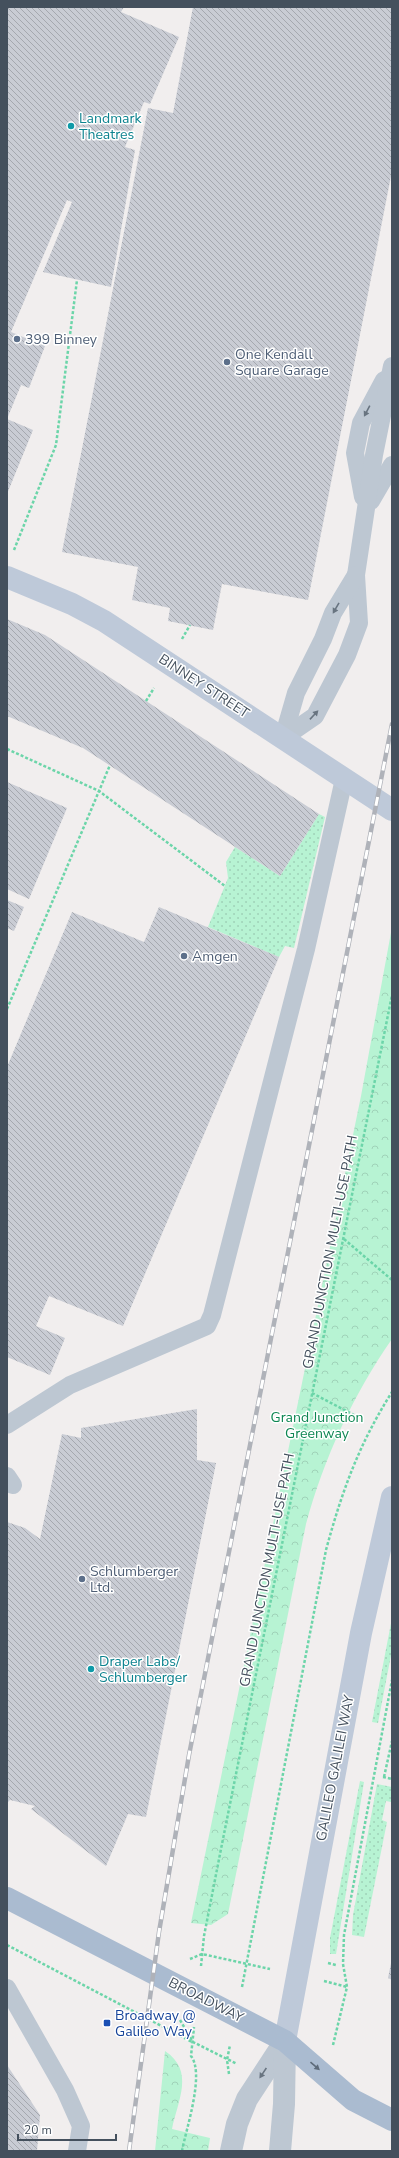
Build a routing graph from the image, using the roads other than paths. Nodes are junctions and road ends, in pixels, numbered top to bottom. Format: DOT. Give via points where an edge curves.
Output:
graph roads {
  1 [pos="392,365"];
  2 [pos="392,465"];
  3 [pos="365,512"];
  4 [pos="356,575"];
  5 [pos="7,577"];
  6 [pos="283,738"];
  7 [pos="344,779"];
  8 [pos="392,810"];
  9 [pos="7,1425"];
  10 [pos="392,1497"];
  11 [pos="7,1898"];
  12 [pos="7,1988"];
  13 [pos="285,2040"];
  14 [pos="392,2120"];
  15 [pos="77,2151"];
  16 [pos="231,2151"];
  17 [pos="280,2151"];
  1 -- 3 [label="lane"];
  2 -- 3 [label="lane"];
  3 -- 4 [label="lane"];
  4 -- 6 [label="lane, one-way" via="333,613 296,693"];
  6 -- 4 [label="lane, one-way" via="315,716 347,655 359,623"];
  5 -- 6 [label="main road, BINNEY STREET" via="72,604 104,621"];
  6 -- 7 [label="main road, BINNEY STREET"];
  7 -- 8 [label="main road, BINNEY STREET"];
  7 -- 9 [label="lane" via="306,949 207,1326 70,1385"];
  10 -- 13 [label="main road, GALILEO GALILEI WAY" via="361,1633"];
  11 -- 13 [label="main road, BROADWAY"];
  12 -- 15 [label="lane" via="65,2090 78,2119 81,2126"];
  13 -- 14 [label="main road, BROADWAY, one-way" via="353,2100"];
  13 -- 16 [label="street, GALILEO GALILEI WAY, one-way" via="260,2076 241,2113"];
  13 -- 17 [label="street, GALILEO GALILEI WAY"];
}
